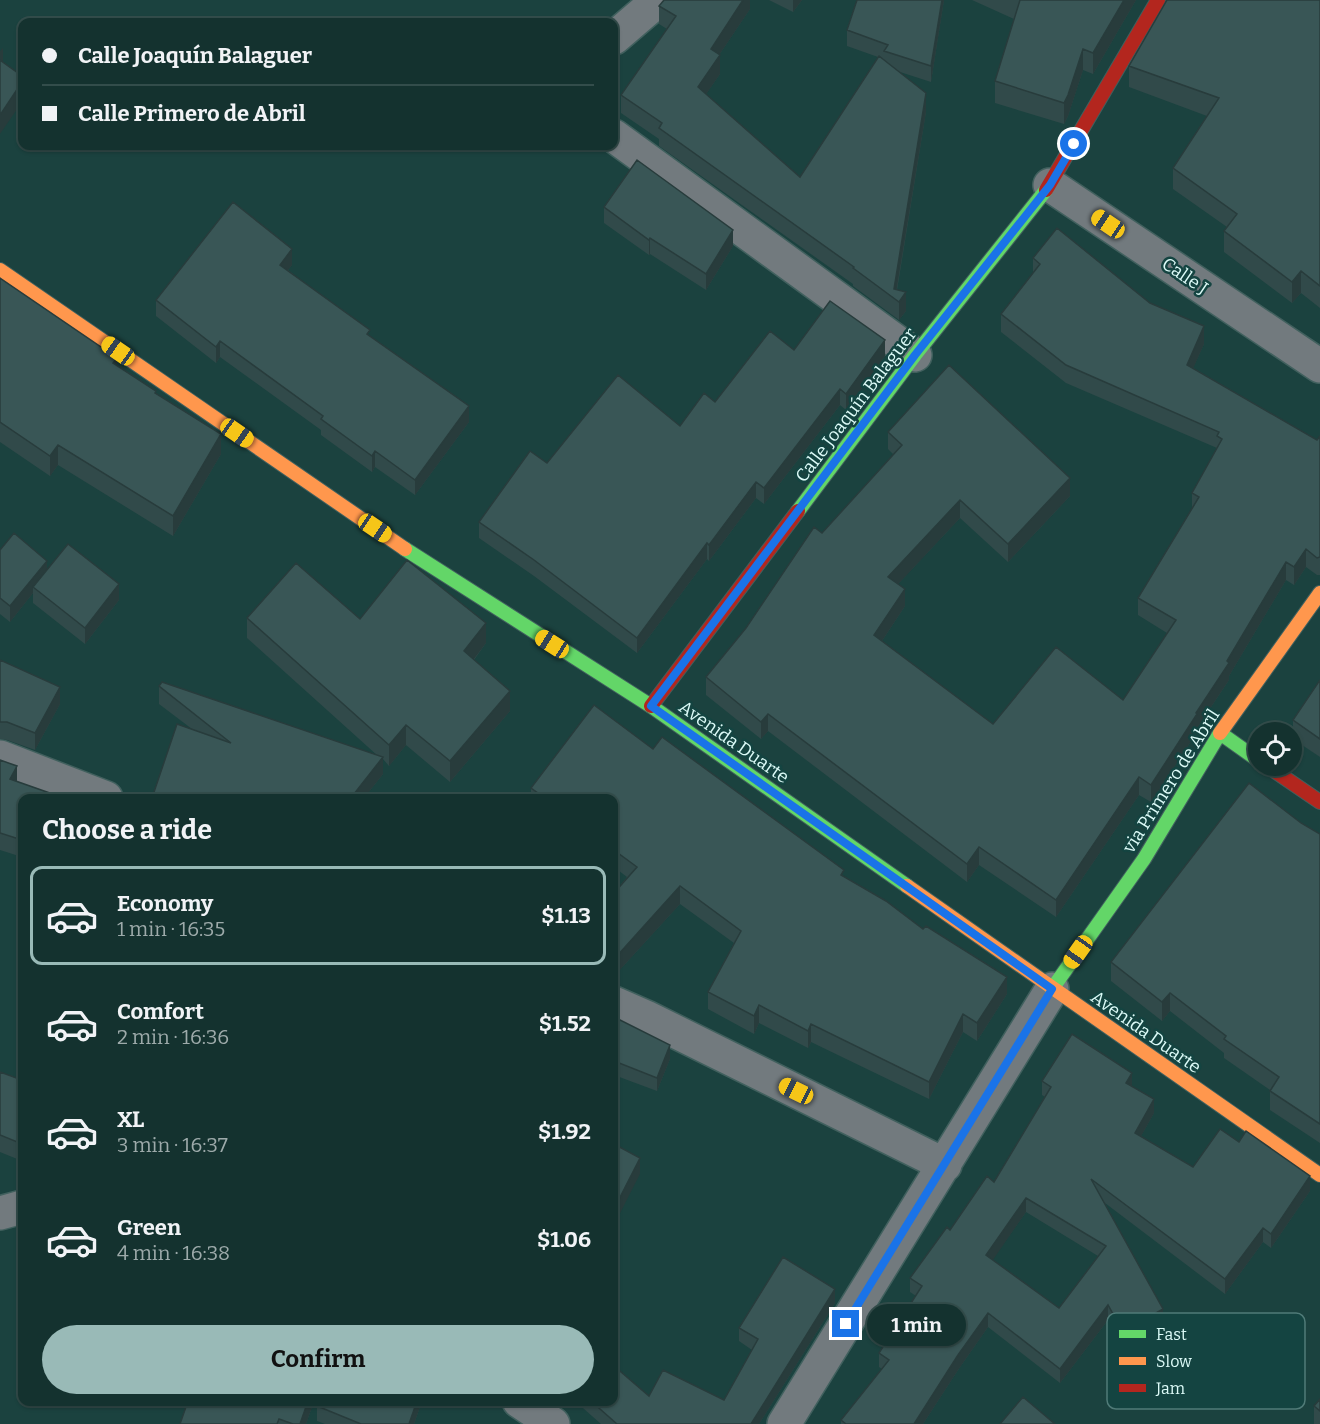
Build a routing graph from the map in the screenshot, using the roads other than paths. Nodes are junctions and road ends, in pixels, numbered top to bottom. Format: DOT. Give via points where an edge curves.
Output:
graph roads {
  1 [pos="654,0"];
  2 [pos="1158,0"];
  3 [pos="618,35"];
  4 [pos="618,139"];
  5 [pos="1050,185"];
  6 [pos="0,270"];
  7 [pos="915,355"];
  8 [pos="1320,366"];
  9 [pos="1320,593"];
  10 [pos="651,706"];
  11 [pos="1220,734"];
  12 [pos="1248,753"];
  13 [pos="0,757"];
  14 [pos="1282,776"];
  15 [pos="96,794"];
  16 [pos="1320,802"];
  17 [pos="1052,989"];
  18 [pos="618,1005"];
  19 [pos="945,1164"];
  20 [pos="1320,1175"];
  21 [pos="18,1208"];
  22 [pos="0,1213"];
  23 [pos="526,1406"];
  24 [pos="553,1424"];
  25 [pos="784,1424"];
  1 -- 3 [label="street"];
  2 -- 5 [label="main road, Calle Joaquín Balaguer"];
  4 -- 7 [label="street"];
  5 -- 7 [label="main road, Calle Joaquín Balaguer"];
  5 -- 8 [label="street, Calle J"];
  6 -- 10 [label="main road, Avenida Duarte" via="434,569"];
  7 -- 10 [label="main road, Calle Joaquín Balaguer"];
  9 -- 11 [label="main road, via Primero de Abril"];
  10 -- 17 [label="main road, Avenida Duarte"];
  11 -- 12 [label="main road"];
  11 -- 17 [label="main road, via Primero de Abril" via="1144,859"];
  13 -- 15 [label="street"];
  14 -- 16 [label="main road"];
  17 -- 19 [label="street"];
  17 -- 20 [label="main road, Avenida Duarte"];
  18 -- 19 [label="street"];
  19 -- 25 [label="street"];
  21 -- 22 [label="street"];
  23 -- 24 [label="street"];
}
